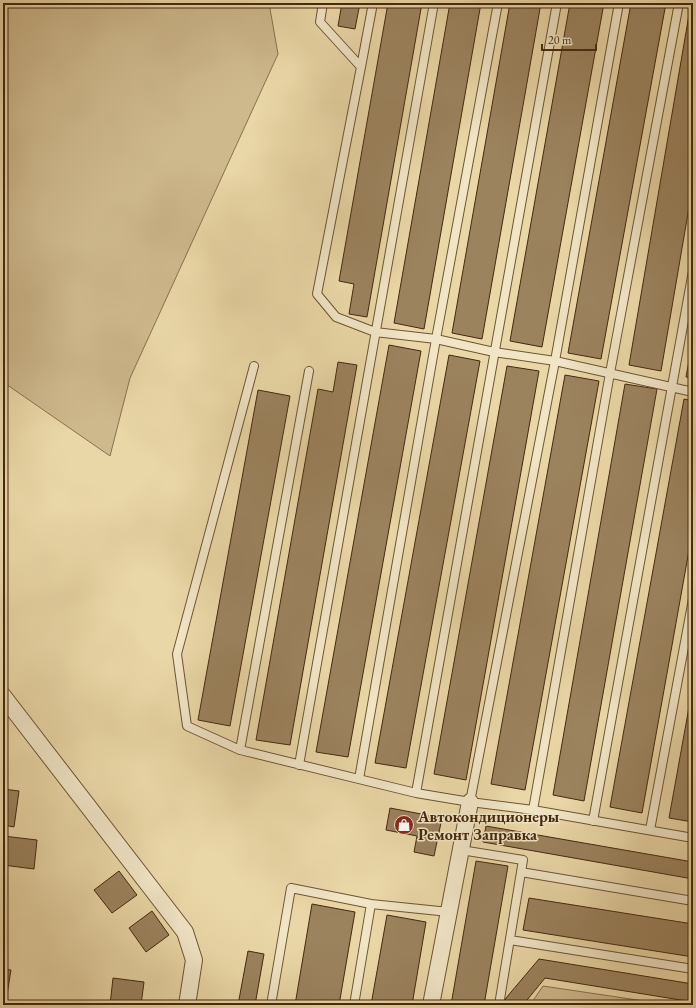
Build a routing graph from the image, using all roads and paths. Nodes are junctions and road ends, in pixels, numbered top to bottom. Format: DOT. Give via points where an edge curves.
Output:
graph roads {
  1 [pos="323,3"];
  2 [pos="373,3"];
  3 [pos="434,3"];
  4 [pos="498,3"];
  5 [pos="556,3"];
  6 [pos="619,3"];
  7 [pos="679,3"];
  8 [pos="361,67"];
  9 [pos="693,271"];
  10 [pos="376,332"];
  11 [pos="436,340"];
  12 [pos="494,352"];
  13 [pos="555,361"];
  14 [pos="254,366"];
  15 [pos="309,371"];
  16 [pos="610,373"];
  17 [pos="672,388"];
  18 [pos="693,392"];
  19 [pos="693,599"];
  20 [pos="3,696"];
  21 [pos="240,750"];
  22 [pos="299,765"];
  23 [pos="359,779"];
  24 [pos="416,793"];
  25 [pos="470,802"];
  26 [pos="533,810"];
  27 [pos="593,821"];
  28 [pos="650,830"];
  29 [pos="693,838"];
  30 [pos="461,850"];
  31 [pos="522,872"];
  32 [pos="693,901"];
  33 [pos="371,904"];
  34 [pos="449,912"];
  35 [pos="510,940"];
  36 [pos="693,969"];
  37 [pos="187,1005"];
  38 [pos="271,1005"];
  39 [pos="354,1005"];
  40 [pos="431,1005"];
  41 [pos="499,1005"];
  1 -- 8 [label="lane" via="320,22"];
  2 -- 8 [label="lane"];
  3 -- 10 [label="lane"];
  4 -- 11 [label="lane"];
  5 -- 12 [label="lane"];
  6 -- 13 [label="lane"];
  7 -- 16 [label="lane"];
  8 -- 10 [label="lane" via="317,294 336,317"];
  9 -- 17 [label="lane"];
  10 -- 11 [label="lane"];
  10 -- 22 [label="lane"];
  11 -- 12 [label="lane"];
  11 -- 23 [label="lane"];
  12 -- 13 [label="lane"];
  12 -- 24 [label="lane"];
  13 -- 16 [label="lane"];
  13 -- 25 [label="lane"];
  14 -- 21 [label="lane" via="177,654 187,726"];
  15 -- 21 [label="lane"];
  16 -- 17 [label="lane"];
  16 -- 26 [label="lane"];
  17 -- 18 [label="lane"];
  17 -- 27 [label="lane"];
  19 -- 28 [label="lane"];
  20 -- 37 [label="street" via="185,932 194,960"];
  21 -- 22 [label="lane"];
  22 -- 23 [label="lane"];
  23 -- 24 [label="lane"];
  24 -- 25 [label="lane"];
  25 -- 26 [label="lane"];
  25 -- 30 [label="street"];
  26 -- 27 [label="lane"];
  27 -- 28 [label="lane"];
  28 -- 29 [label="lane"];
  30 -- 31 [label="lane" via="523,860"];
  30 -- 34 [label="street"];
  31 -- 32 [label="lane"];
  31 -- 35 [label="lane"];
  33 -- 34 [label="lane"];
  33 -- 38 [label="lane" via="291,888"];
  33 -- 39 [label="lane"];
  34 -- 40 [label="street"];
  35 -- 36 [label="lane"];
  35 -- 41 [label="lane"];
}
